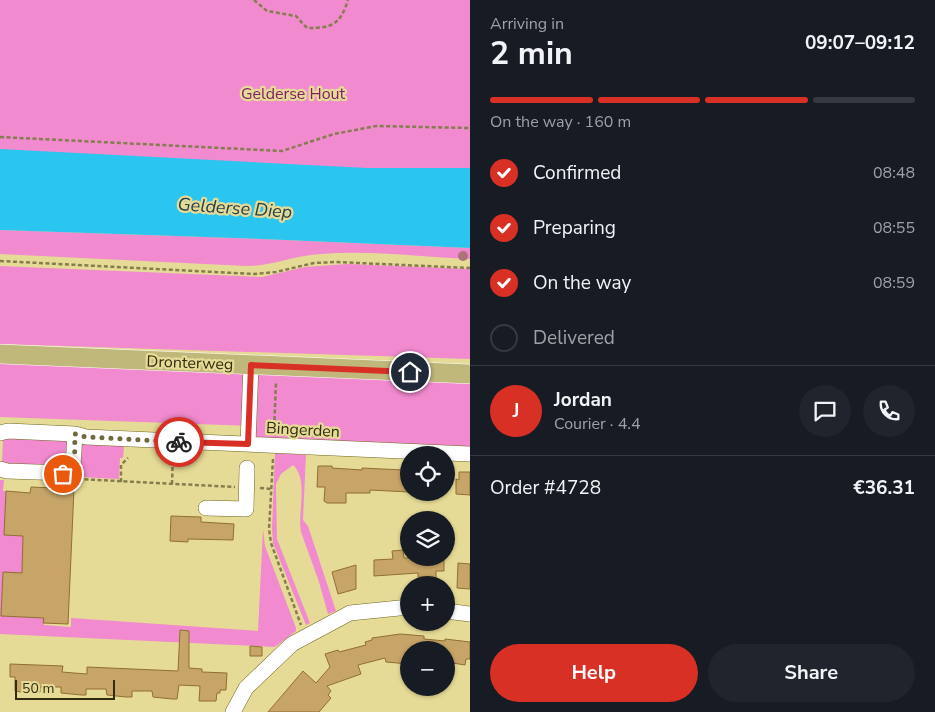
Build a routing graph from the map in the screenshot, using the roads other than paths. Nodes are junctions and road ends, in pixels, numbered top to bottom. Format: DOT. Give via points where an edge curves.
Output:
graph roads {
  1 [pos="0,354"];
  2 [pos="251,365"];
  3 [pos="470,374"];
  4 [pos="0,433"];
  5 [pos="75,434"];
  6 [pos="248,444"];
  7 [pos="470,454"];
  8 [pos="247,468"];
  9 [pos="0,469"];
  10 [pos="206,508"];
  11 [pos="400,608"];
  12 [pos="455,612"];
  13 [pos="470,614"];
  14 [pos="233,712"];
  1 -- 2 [label="main road, Dronterweg"];
  2 -- 3 [label="main road, Dronterweg"];
  2 -- 6 [label="street"];
  4 -- 5 [label="street, Bingerden"];
  5 -- 6 [label="street, Bingerden"];
  5 -- 9 [label="street" via="73,463 63,474"];
  6 -- 7 [label="street, Bingerden"];
  8 -- 10 [label="street" via="246,509"];
  11 -- 14 [label="street" via="350,613 292,644 246,688"];
  12 -- 13 [label="street"];
}
